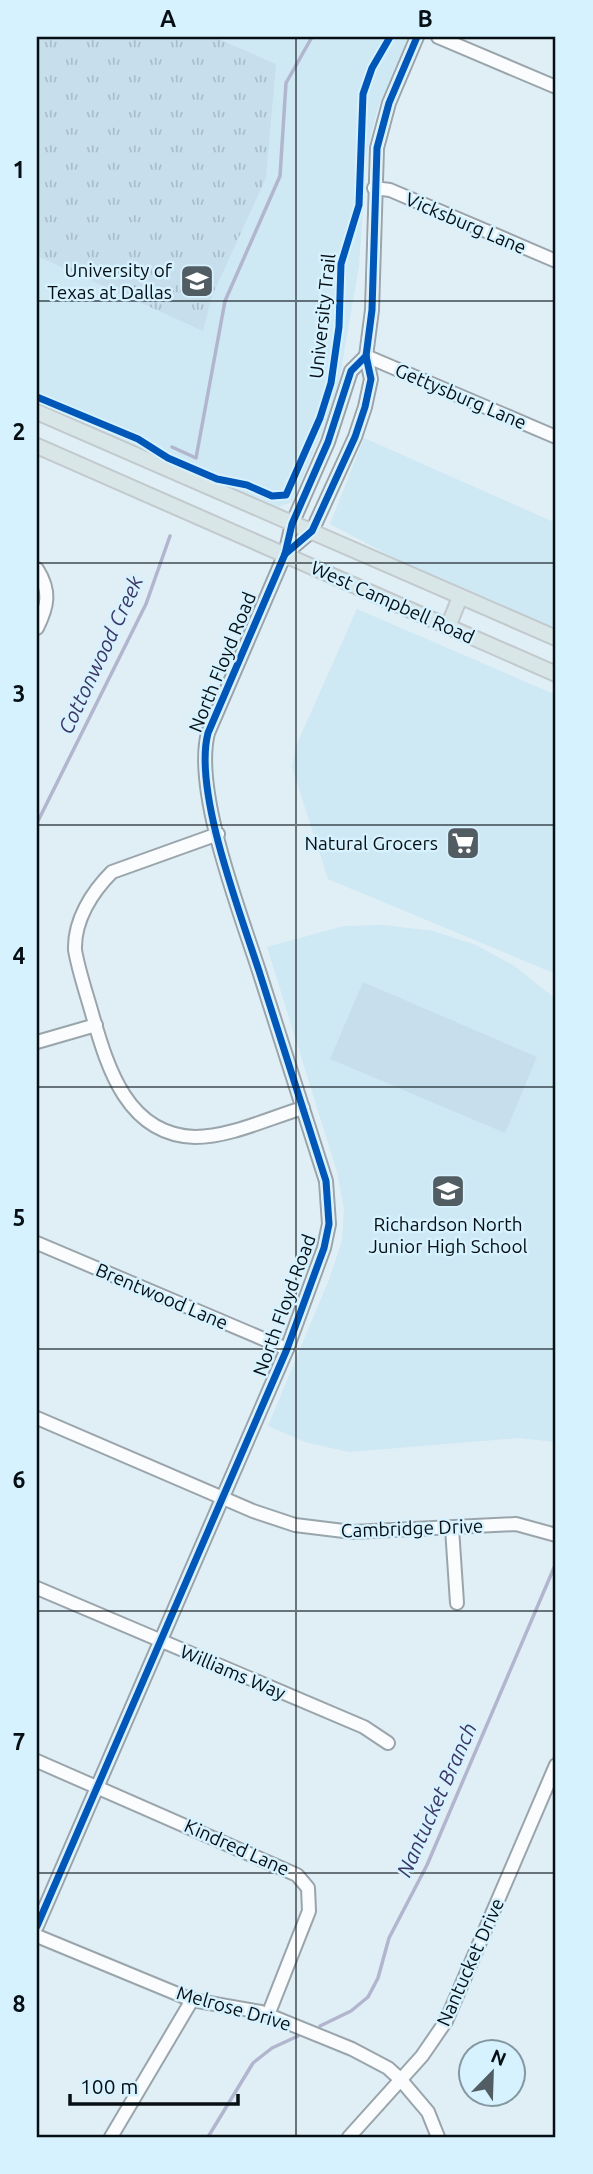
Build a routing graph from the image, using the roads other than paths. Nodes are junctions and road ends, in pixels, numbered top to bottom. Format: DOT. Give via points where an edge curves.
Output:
graph roads {
  1 [pos="417,37"];
  2 [pos="438,37"];
  3 [pos="556,87"];
  4 [pos="374,188"];
  5 [pos="556,261"];
  6 [pos="366,356"];
  7 [pos="37,412"];
  8 [pos="556,437"];
  9 [pos="37,446"];
  10 [pos="292,524"];
  11 [pos="312,531"];
  12 [pos="285,554"];
  13 [pos="37,569"];
  14 [pos="460,597"];
  15 [pos="447,627"];
  16 [pos="37,628"];
  17 [pos="556,638"];
  18 [pos="556,674"];
  19 [pos="218,834"];
  20 [pos="96,1025"];
  21 [pos="37,1042"];
  22 [pos="303,1108"];
  23 [pos="37,1243"];
  24 [pos="287,1349"];
  25 [pos="37,1418"];
  26 [pos="224,1497"];
  27 [pos="452,1528"];
  28 [pos="556,1535"];
  29 [pos="37,1588"];
  30 [pos="457,1602"];
  31 [pos="161,1642"];
  32 [pos="388,1743"];
  33 [pos="37,1760"];
  34 [pos="556,1765"];
  35 [pos="99,1787"];
  36 [pos="37,1926"];
  37 [pos="37,1936"];
  38 [pos="192,2000"];
  39 [pos="268,2015"];
  40 [pos="400,2079"];
  41 [pos="111,2137"];
  42 [pos="349,2137"];
  43 [pos="438,2137"];
  1 -- 4 [label="street, North Floyd Road" via="382,125"];
  2 -- 3 [label="street"];
  4 -- 5 [label="street, Vicksburg Lane"];
  4 -- 6 [label="street, North Floyd Road" via="372,310"];
  6 -- 8 [label="street, Gettysburg Lane"];
  6 -- 10 [label="street, North Floyd Road" via="351,371 328,442"];
  6 -- 11 [label="street, North Floyd Road" via="371,379 365,407"];
  7 -- 10 [label="main road, West Campbell Road"];
  9 -- 12 [label="main road, West Campbell Road"];
  10 -- 11 [label="main road, West Campbell Road"];
  10 -- 12 [label="street, North Floyd Road"];
  11 -- 12 [label="street, North Floyd Road"];
  11 -- 14 [label="main road, West Campbell Road"];
  12 -- 15 [label="main road, West Campbell Road"];
  12 -- 19 [label="street, North Floyd Road" via="205,743 207,785"];
  13 -- 16 [label="street" via="48,596"];
  14 -- 15 [label="main road"];
  14 -- 17 [label="main road, West Campbell Road"];
  15 -- 18 [label="main road, West Campbell Road"];
  19 -- 20 [label="street" via="112,872 93,895 75,937 75,950"];
  19 -- 22 [label="street, North Floyd Road"];
  20 -- 21 [label="street"];
  20 -- 22 [label="street" via="121,1094 160,1129 195,1137 217,1134"];
  22 -- 24 [label="street, North Floyd Road" via="326,1181 329,1224"];
  23 -- 24 [label="street, Brentwood Lane"];
  24 -- 26 [label="street, North Floyd Road"];
  25 -- 26 [label="street, Cambridge Drive"];
  26 -- 27 [label="street, Cambridge Drive" via="275,1519 325,1530"];
  26 -- 31 [label="street, North Floyd Road"];
  27 -- 28 [label="street, Cambridge Drive" via="516,1524"];
  27 -- 30 [label="street"];
  29 -- 31 [label="street, Williams Way"];
  31 -- 32 [label="street, Williams Way" via="364,1727"];
  31 -- 35 [label="street, North Floyd Road"];
  33 -- 35 [label="street, Kindred Lane"];
  34 -- 40 [label="street, Nantucket Drive" via="446,2021"];
  35 -- 36 [label="street, North Floyd Road"];
  35 -- 39 [label="street, Kindred Lane" via="283,1866 308,1888 307,1920"];
  37 -- 38 [label="street, Melrose Drive"];
  38 -- 39 [label="street, Melrose Drive"];
  38 -- 41 [label="street"];
  39 -- 40 [label="street, Melrose Drive" via="352,2049"];
  40 -- 42 [label="street, Nantucket Drive"];
  40 -- 43 [label="street, Melrose Drive" via="428,2112"];
}
